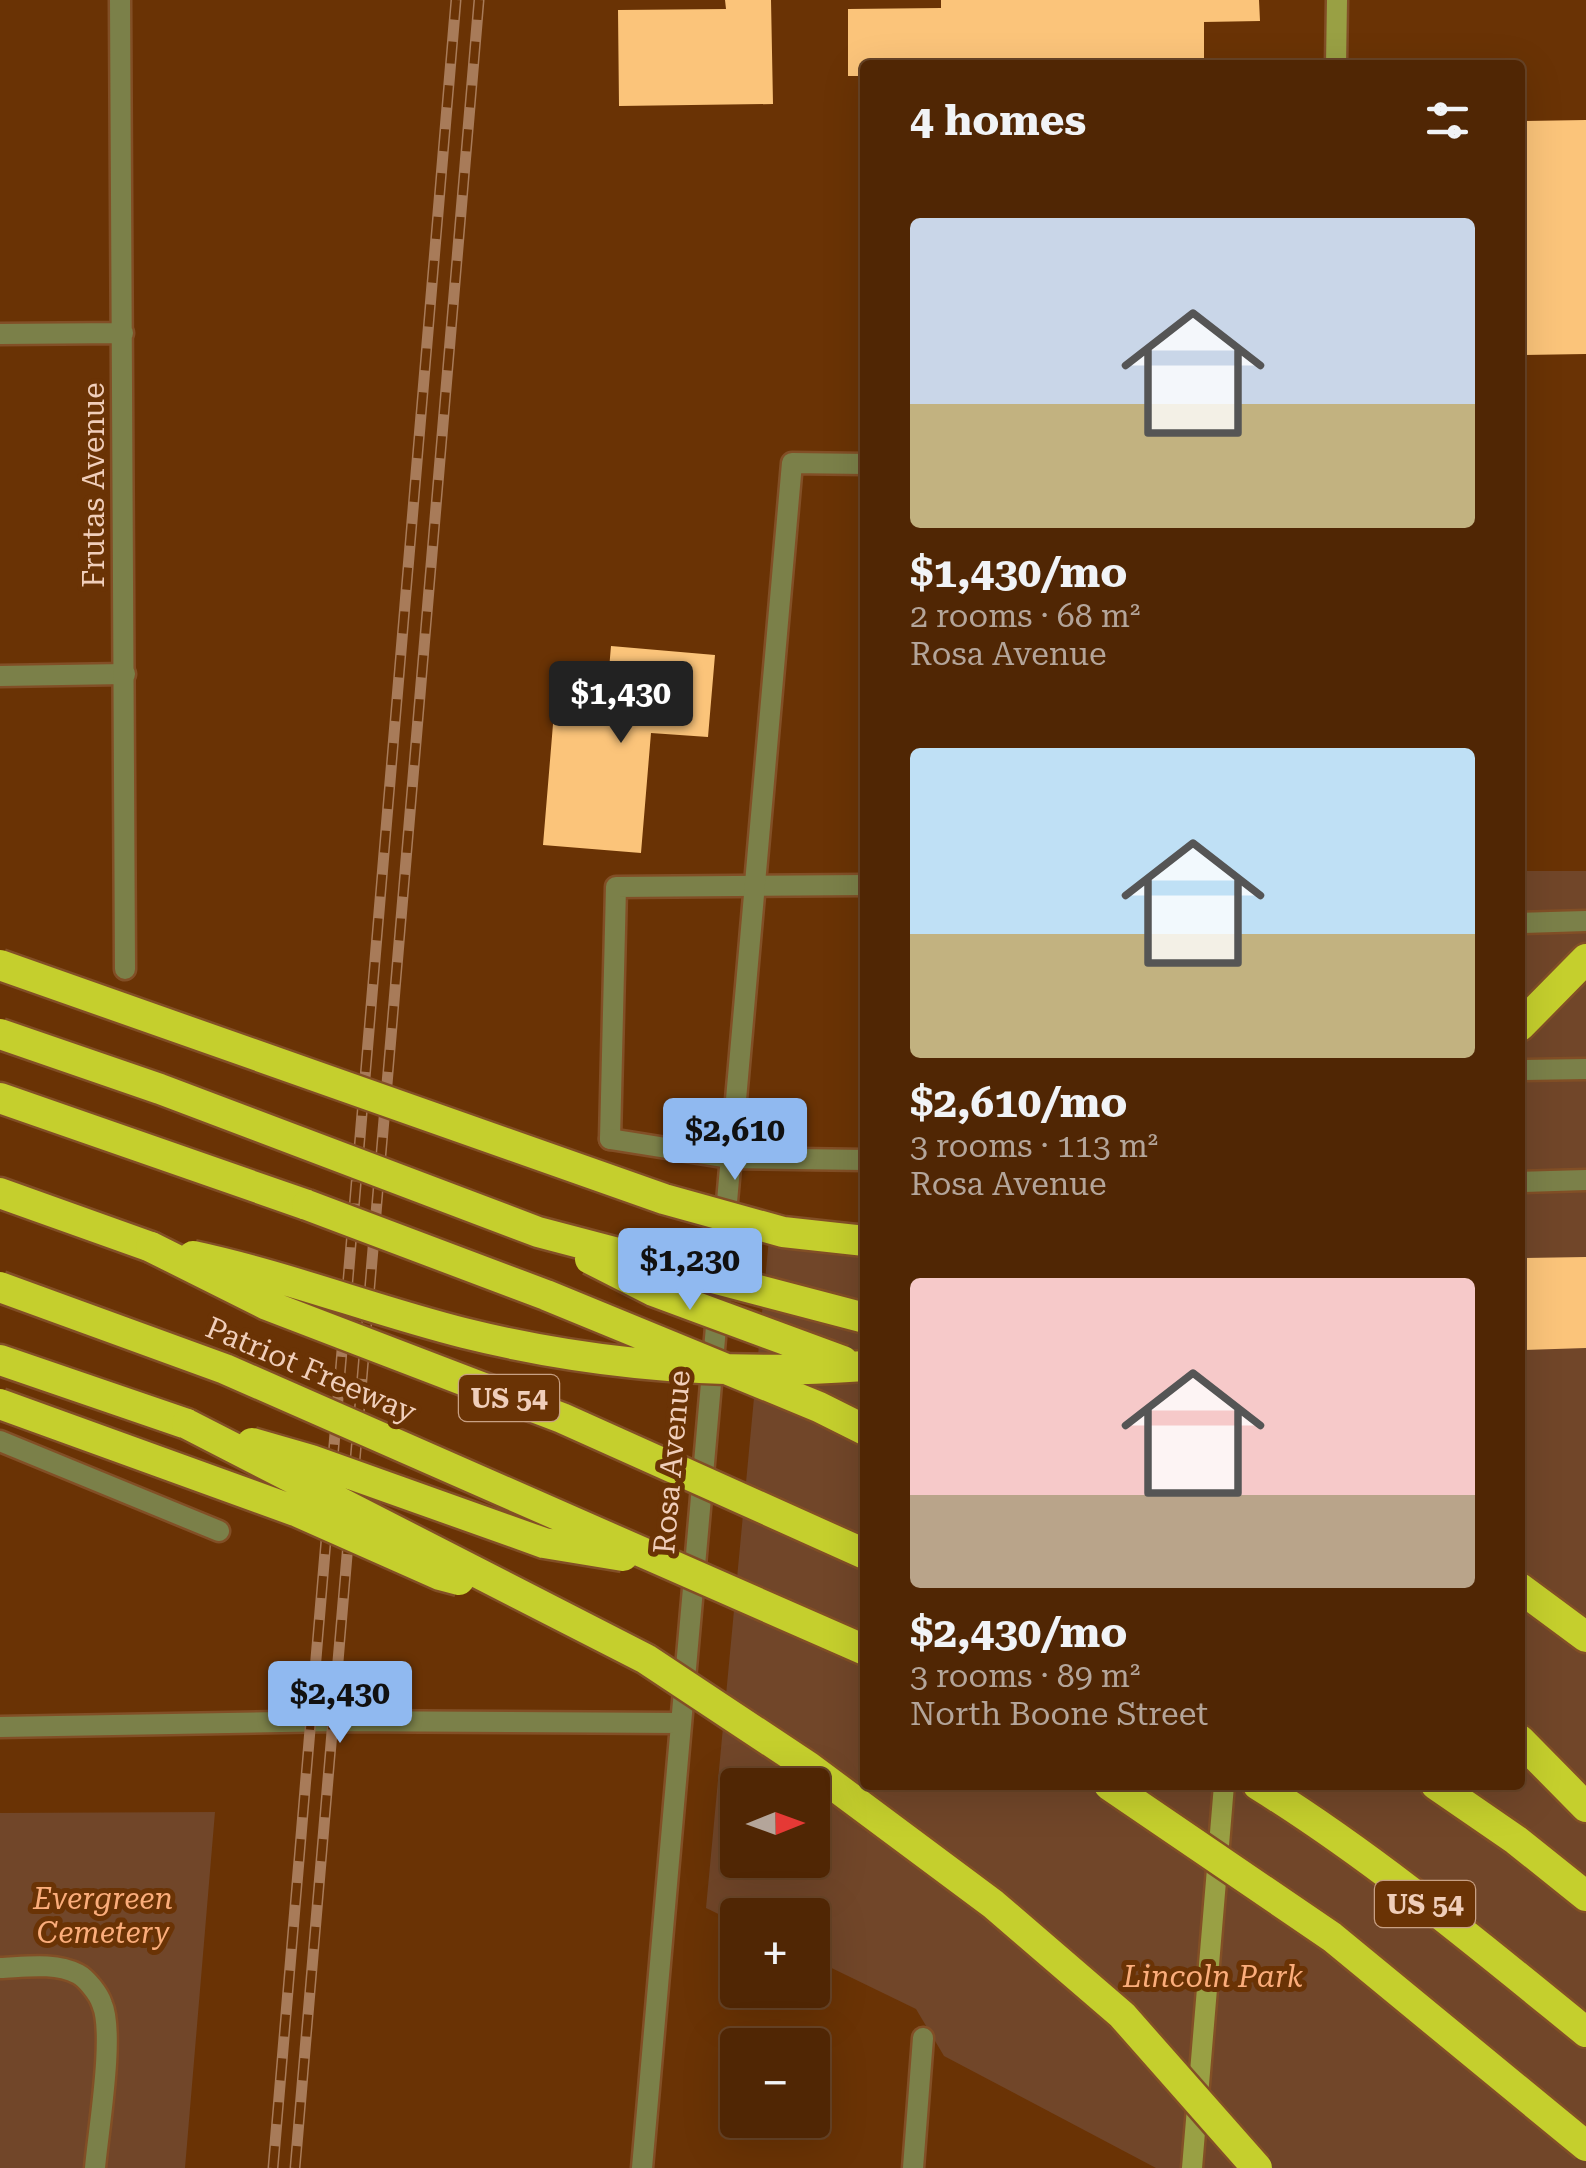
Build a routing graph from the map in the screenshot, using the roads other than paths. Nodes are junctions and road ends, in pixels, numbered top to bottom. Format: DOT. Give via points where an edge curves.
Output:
graph roads {
  1 [pos="120,0"];
  2 [pos="1337,0"];
  3 [pos="1336,60"];
  4 [pos="123,333"];
  5 [pos="0,334"];
  6 [pos="860,464"];
  7 [pos="125,674"];
  8 [pos="0,676"];
  9 [pos="860,885"];
  10 [pos="752,886"];
  11 [pos="1586,921"];
  12 [pos="1525,923"];
  13 [pos="1586,959"];
  14 [pos="0,965"];
  15 [pos="125,970"];
  16 [pos="1525,1021"];
  17 [pos="0,1034"];
  18 [pos="1586,1069"];
  19 [pos="1525,1070"];
  20 [pos="0,1098"];
  21 [pos="729,1158"];
  22 [pos="860,1160"];
  23 [pos="1586,1180"];
  24 [pos="1525,1182"];
  25 [pos="0,1193"];
  26 [pos="538,1232"];
  27 [pos="860,1240"];
  28 [pos="152,1247"];
  29 [pos="0,1287"];
  30 [pos="860,1317"];
  31 [pos="0,1360"];
  32 [pos="860,1365"];
  33 [pos="860,1367"];
  34 [pos="0,1404"];
  35 [pos="187,1424"];
  36 [pos="860,1427"];
  37 [pos="0,1441"];
  38 [pos="219,1531"];
  39 [pos="860,1552"];
  40 [pos="668,1564"];
  41 [pos="1525,1592"];
  42 [pos="528,1597"];
  43 [pos="1586,1637"];
  44 [pos="860,1648"];
  45 [pos="680,1723"];
  46 [pos="0,1727"];
  47 [pos="1525,1745"];
  48 [pos="1116,1790"];
  49 [pos="1224,1790"];
  50 [pos="1266,1790"];
  51 [pos="1443,1790"];
  52 [pos="1586,1806"];
  53 [pos="1586,1896"];
  54 [pos="0,1968"];
  55 [pos="1586,2032"];
  56 [pos="923,2038"];
  57 [pos="1586,2146"];
  58 [pos="95,2168"];
  59 [pos="642,2168"];
  60 [pos="912,2168"];
  61 [pos="1192,2168"];
  62 [pos="1257,2168"];
  1 -- 4 [label="street, Frutas Avenue"];
  2 -- 3 [label="street"];
  4 -- 5 [label="street"];
  4 -- 7 [label="street, Frutas Avenue"];
  6 -- 10 [label="street, Rosa Avenue" via="792,463"];
  7 -- 8 [label="street"];
  7 -- 15 [label="street, Frutas Avenue"];
  9 -- 10 [label="street"];
  10 -- 21 [label="street, Rosa Avenue"];
  10 -- 21 [label="street" via="616,887 610,1138"];
  11 -- 12 [label="street"];
  13 -- 16 [label="highway"];
  14 -- 27 [label="highway, bridge" via="664,1199 784,1232"];
  17 -- 26 [label="highway, bridge"];
  18 -- 19 [label="street"];
  20 -- 36 [label="highway, bridge" via="546,1296"];
  21 -- 22 [label="street"];
  21 -- 45 [label="street, Rosa Avenue"];
  23 -- 24 [label="street"];
  25 -- 28 [label="highway, Patriot Freeway / US 54"];
  26 -- 30 [label="highway, bridge"];
  26 -- 32 [label="highway, bridge" via="653,1291"];
  28 -- 33 [label="highway, bridge" via="553,1352 672,1368"];
  28 -- 39 [label="highway, Patriot Freeway / US 54, bridge" via="267,1305 562,1418"];
  29 -- 40 [label="highway, Patriot Freeway, bridge" via="225,1369"];
  31 -- 35 [label="highway"];
  34 -- 42 [label="highway, bridge" via="298,1512 440,1575"];
  35 -- 40 [label="highway, bridge" via="311,1460 544,1543"];
  35 -- 42 [label="highway, bridge"];
  37 -- 38 [label="street"];
  40 -- 44 [label="highway, Patriot Freeway, bridge"];
  41 -- 43 [label="highway"];
  42 -- 62 [label="highway, bridge" via="695,1691 993,1904 1122,2014"];
  45 -- 46 [label="street"];
  45 -- 59 [label="street, Rosa Avenue"];
  47 -- 52 [label="highway"];
  48 -- 57 [label="highway, US 54, bridge" via="1332,1937"];
  49 -- 61 [label="street"];
  50 -- 55 [label="highway, US 54"];
  51 -- 53 [label="highway"];
  54 -- 58 [label="street" via="68,1970 82,1975 102,2004 107,2031"];
  56 -- 60 [label="street"];
}
